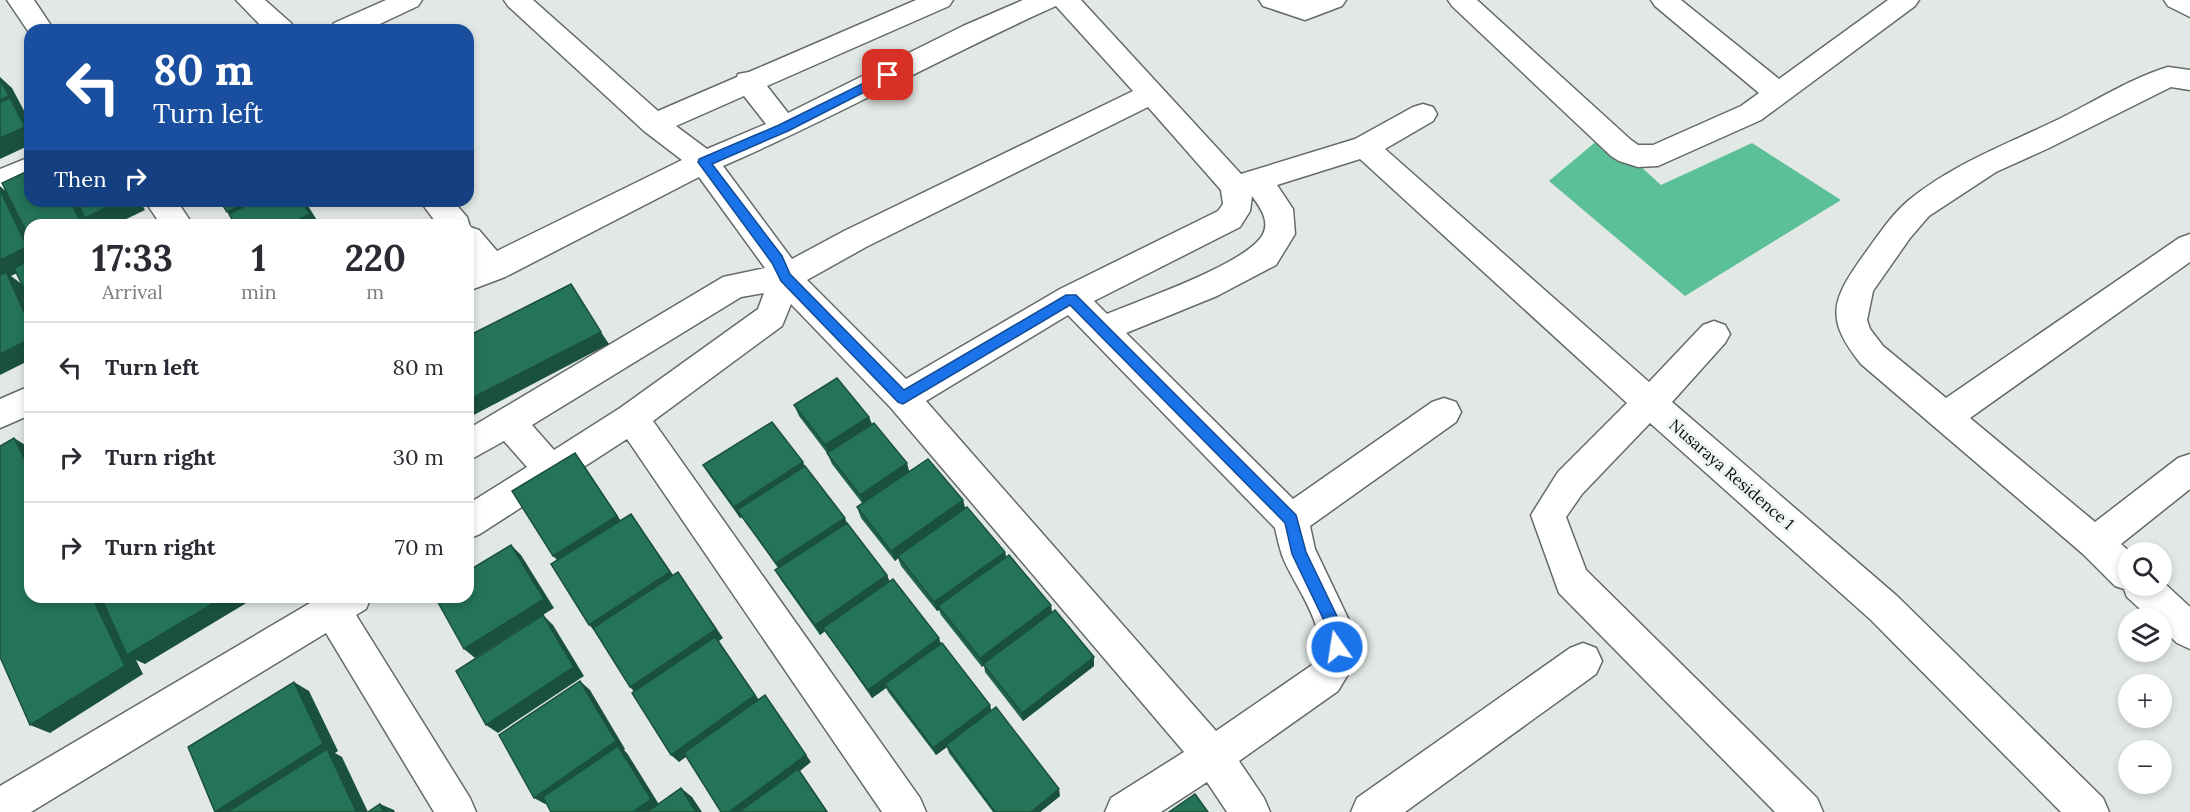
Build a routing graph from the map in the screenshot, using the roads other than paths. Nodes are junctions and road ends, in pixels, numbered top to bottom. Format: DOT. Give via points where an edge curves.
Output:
graph roads {
  1 [pos="20,0"];
  2 [pos="249,0"];
  3 [pos="409,0"];
  4 [pos="517,0"];
  5 [pos="940,0"];
  6 [pos="959,0"];
  7 [pos="1047,0"];
  8 [pos="1066,0"];
  9 [pos="1272,0"];
  10 [pos="1333,0"];
  11 [pos="1461,0"];
  12 [pos="1664,0"];
  13 [pos="1906,0"];
  14 [pos="2177,0"];
  15 [pos="2190,8"];
  16 [pos="37,24"];
  17 [pos="275,24"];
  18 [pos="356,24"];
  19 [pos="972,33"];
  20 [pos="2190,80"];
  21 [pos="748,81"];
  22 [pos="1151,94"];
  23 [pos="1779,94"];
  24 [pos="1423,114"];
  25 [pos="654,124"];
  26 [pos="784,128"];
  27 [pos="1365,147"];
  28 [pos="704,162"];
  29 [pos="24,171"];
  30 [pos="0,181"];
  31 [pos="1246,184"];
  32 [pos="164,207"];
  33 [pos="440,207"];
  34 [pos="173,219"];
  35 [pos="451,219"];
  36 [pos="2190,246"];
  37 [pos="474,255"];
  38 [pos="481,274"];
  39 [pos="785,277"];
  40 [pos="1071,298"];
  41 [pos="1103,330"];
  42 [pos="1714,334"];
  43 [pos="903,398"];
  44 [pos="1648,402"];
  45 [pos="24,403"];
  46 [pos="1444,412"];
  47 [pos="0,414"];
  48 [pos="1945,417"];
  49 [pos="632,418"];
  50 [pos="508,422"];
  51 [pos="474,442"];
  52 [pos="2190,469"];
  53 [pos="551,470"];
  54 [pos="474,519"];
  55 [pos="1291,520"];
  56 [pos="2096,543"];
  57 [pos="2118,564"];
  58 [pos="2152,596"];
  59 [pos="334,603"];
  60 [pos="338,603"];
  61 [pos="2190,631"];
  62 [pos="1583,661"];
  63 [pos="1213,756"];
  64 [pos="3,804"];
  65 [pos="456,812"];
  66 [pos="906,812"];
  67 [pos="1125,812"];
  68 [pos="1250,812"];
  69 [pos="1371,812"];
  70 [pos="1803,812"];
  71 [pos="2088,812"];
  1 -- 16 [label="street"];
  2 -- 17 [label="street"];
  3 -- 18 [label="street"];
  4 -- 25 [label="street"];
  5 -- 21 [label="street"];
  6 -- 19 [label="street"];
  7 -- 19 [label="street"];
  8 -- 22 [label="street"];
  9 -- 10 [label="street" via="1305,11"];
  11 -- 23 [label="street" via="1631,154 1658,155 1751,113"];
  12 -- 23 [label="street"];
  13 -- 23 [label="street" via="1872,12"];
  14 -- 15 [label="street"];
  19 -- 26 [label="street"];
  20 -- 48 [label="street" via="2168,77 1986,164 1920,208 1885,250 1859,286 1853,302 1851,320 1856,335 1872,355"];
  21 -- 25 [label="street"];
  21 -- 26 [label="street"];
  22 -- 31 [label="street" via="1215,162"];
  22 -- 39 [label="street" via="855,238"];
  24 -- 27 [label="street"];
  25 -- 28 [label="street"];
  26 -- 28 [label="street"];
  27 -- 31 [label="street"];
  27 -- 44 [label="street, Nusaraya Residence 1"];
  28 -- 38 [label="street"];
  28 -- 39 [label="street" via="777,260"];
  29 -- 30 [label="street"];
  31 -- 40 [label="street" via="1236,212 1229,219"];
  31 -- 41 [label="street" via="1278,209 1280,234 1265,256"];
  32 -- 34 [label="street"];
  33 -- 35 [label="street"];
  36 -- 48 [label="street"];
  37 -- 38 [label="street"];
  39 -- 43 [label="street"];
  39 -- 49 [label="street" via="771,317"];
  39 -- 50 [label="street" via="734,286"];
  40 -- 41 [label="street"];
  40 -- 43 [label="street"];
  41 -- 55 [label="street"];
  42 -- 44 [label="street"];
  43 -- 63 [label="street"];
  44 -- 70 [label="street" via="1570,483 1548,515 1560,553 1572,582"];
  44 -- 71 [label="street, Nusaraya Residence 1" via="1884,608"];
  45 -- 47 [label="street"];
  46 -- 55 [label="street"];
  48 -- 56 [label="street"];
  49 -- 53 [label="street"];
  49 -- 66 [label="street"];
  50 -- 51 [label="street"];
  50 -- 53 [label="street"];
  52 -- 56 [label="street"];
  53 -- 54 [label="street"];
  55 -- 63 [label="street" via="1299,554 1337,633 1337,661 1325,678"];
  56 -- 57 [label="street"];
  58 -- 61 [label="street"];
  59 -- 64 [label="street"];
  60 -- 65 [label="street"];
  62 -- 69 [label="street"];
  63 -- 67 [label="street"];
  63 -- 68 [label="street"];
}
